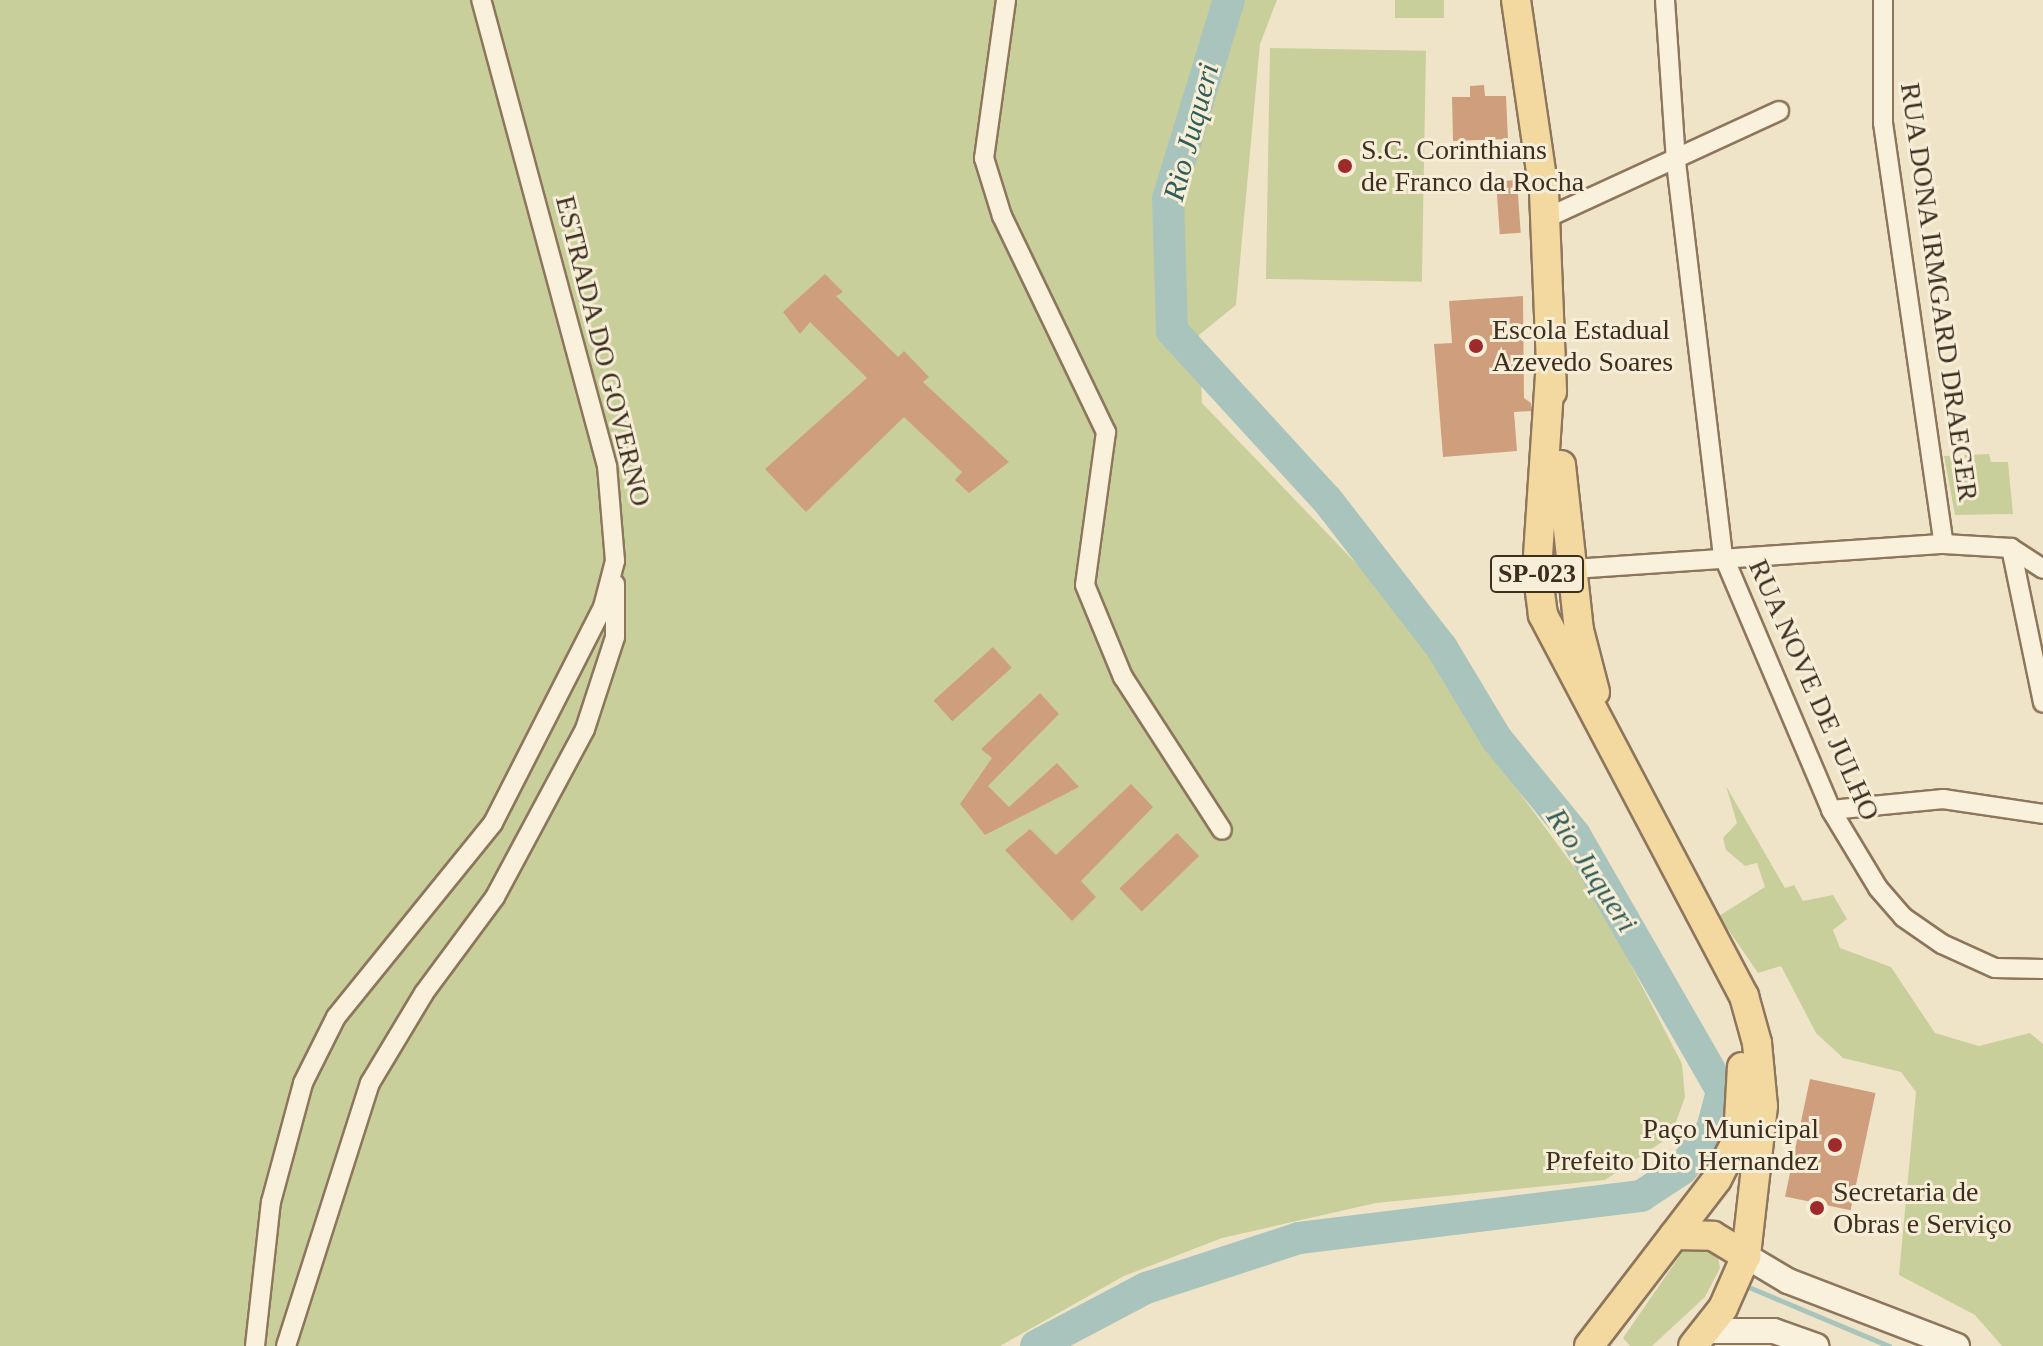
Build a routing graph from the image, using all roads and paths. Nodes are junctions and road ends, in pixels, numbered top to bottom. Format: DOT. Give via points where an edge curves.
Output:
graph roads {
  1 [pos="481,0"];
  2 [pos="1006,0"];
  3 [pos="1516,0"];
  4 [pos="1665,0"];
  5 [pos="1883,0"];
  6 [pos="1779,111"];
  7 [pos="1676,162"];
  8 [pos="1541,214"];
  9 [pos="1550,375"];
  10 [pos="1548,485"];
  11 [pos="1944,544"];
  12 [pos="2011,548"];
  13 [pos="1723,555"];
  14 [pos="615,561"];
  15 [pos="1573,569"];
  16 [pos="2043,569"];
  17 [pos="2043,703"];
  18 [pos="1617,755"];
  19 [pos="1831,810"];
  20 [pos="2043,814"];
  21 [pos="1222,830"];
  22 [pos="1715,937"];
  23 [pos="2043,969"];
  24 [pos="1674,1235"];
  25 [pos="1746,1256"];
  26 [pos="1607,1334"];
  27 [pos="1701,1339"];
  28 [pos="255,1346"];
  29 [pos="286,1346"];
  30 [pos="1589,1346"];
  31 [pos="1816,1346"];
  32 [pos="1957,1346"];
  1 -- 14 [label="street, ESTRADA DO GOVERNO" via="607,466"];
  2 -- 21 [label="street" via="984,158 1002,216 1106,432 1085,585 1123,677"];
  3 -- 8 [label="main road" via="1532,194"];
  4 -- 7 [label="street, RUA NOVE DE JULHO"];
  5 -- 11 [label="street, RUA DONA IRMGARD DRAEGER" via="1883,123"];
  6 -- 7 [label="street"];
  7 -- 8 [label="street"];
  7 -- 13 [label="street, RUA NOVE DE JULHO"];
  8 -- 9 [label="main road, SP-023"];
  9 -- 10 [label="main road, SP-023"];
  9 -- 15 [label="main road, SP-023"];
  10 -- 15 [label="main road"];
  10 -- 18 [label="main road, SP-023" via="1537,570 1543,615"];
  11 -- 12 [label="street"];
  11 -- 13 [label="street"];
  12 -- 16 [label="street"];
  12 -- 17 [label="street"];
  13 -- 15 [label="street"];
  13 -- 19 [label="street, RUA NOVE DE JULHO"];
  14 -- 28 [label="street, ESTRADA DO GOVERNO" via="603,607 493,823 345,1005 303,1083 271,1202"];
  14 -- 29 [label="street" via="615,637 585,729 495,897 424,993 370,1083"];
  15 -- 18 [label="main road, SP-023" via="1585,664"];
  18 -- 22 [label="main road, SP-023"];
  19 -- 20 [label="street" via="1907,798"];
  19 -- 23 [label="street, RUA NOVE DE JULHO" via="1903,917 1995,968"];
  22 -- 24 [label="main road, SP-023" via="1744,1101 1738,1138 1717,1179"];
  22 -- 25 [label="main road, SP-023" via="1744,996 1763,1106"];
  24 -- 25 [label="main road" via="1713,1236"];
  24 -- 26 [label="main road, SP-023"];
  25 -- 27 [label="main road, SP-023"];
  25 -- 32 [label="street" via="1788,1281"];
  26 -- 30 [label="main road, SP-023"];
  27 -- 31 [label="street" via="1774,1331"];
}
